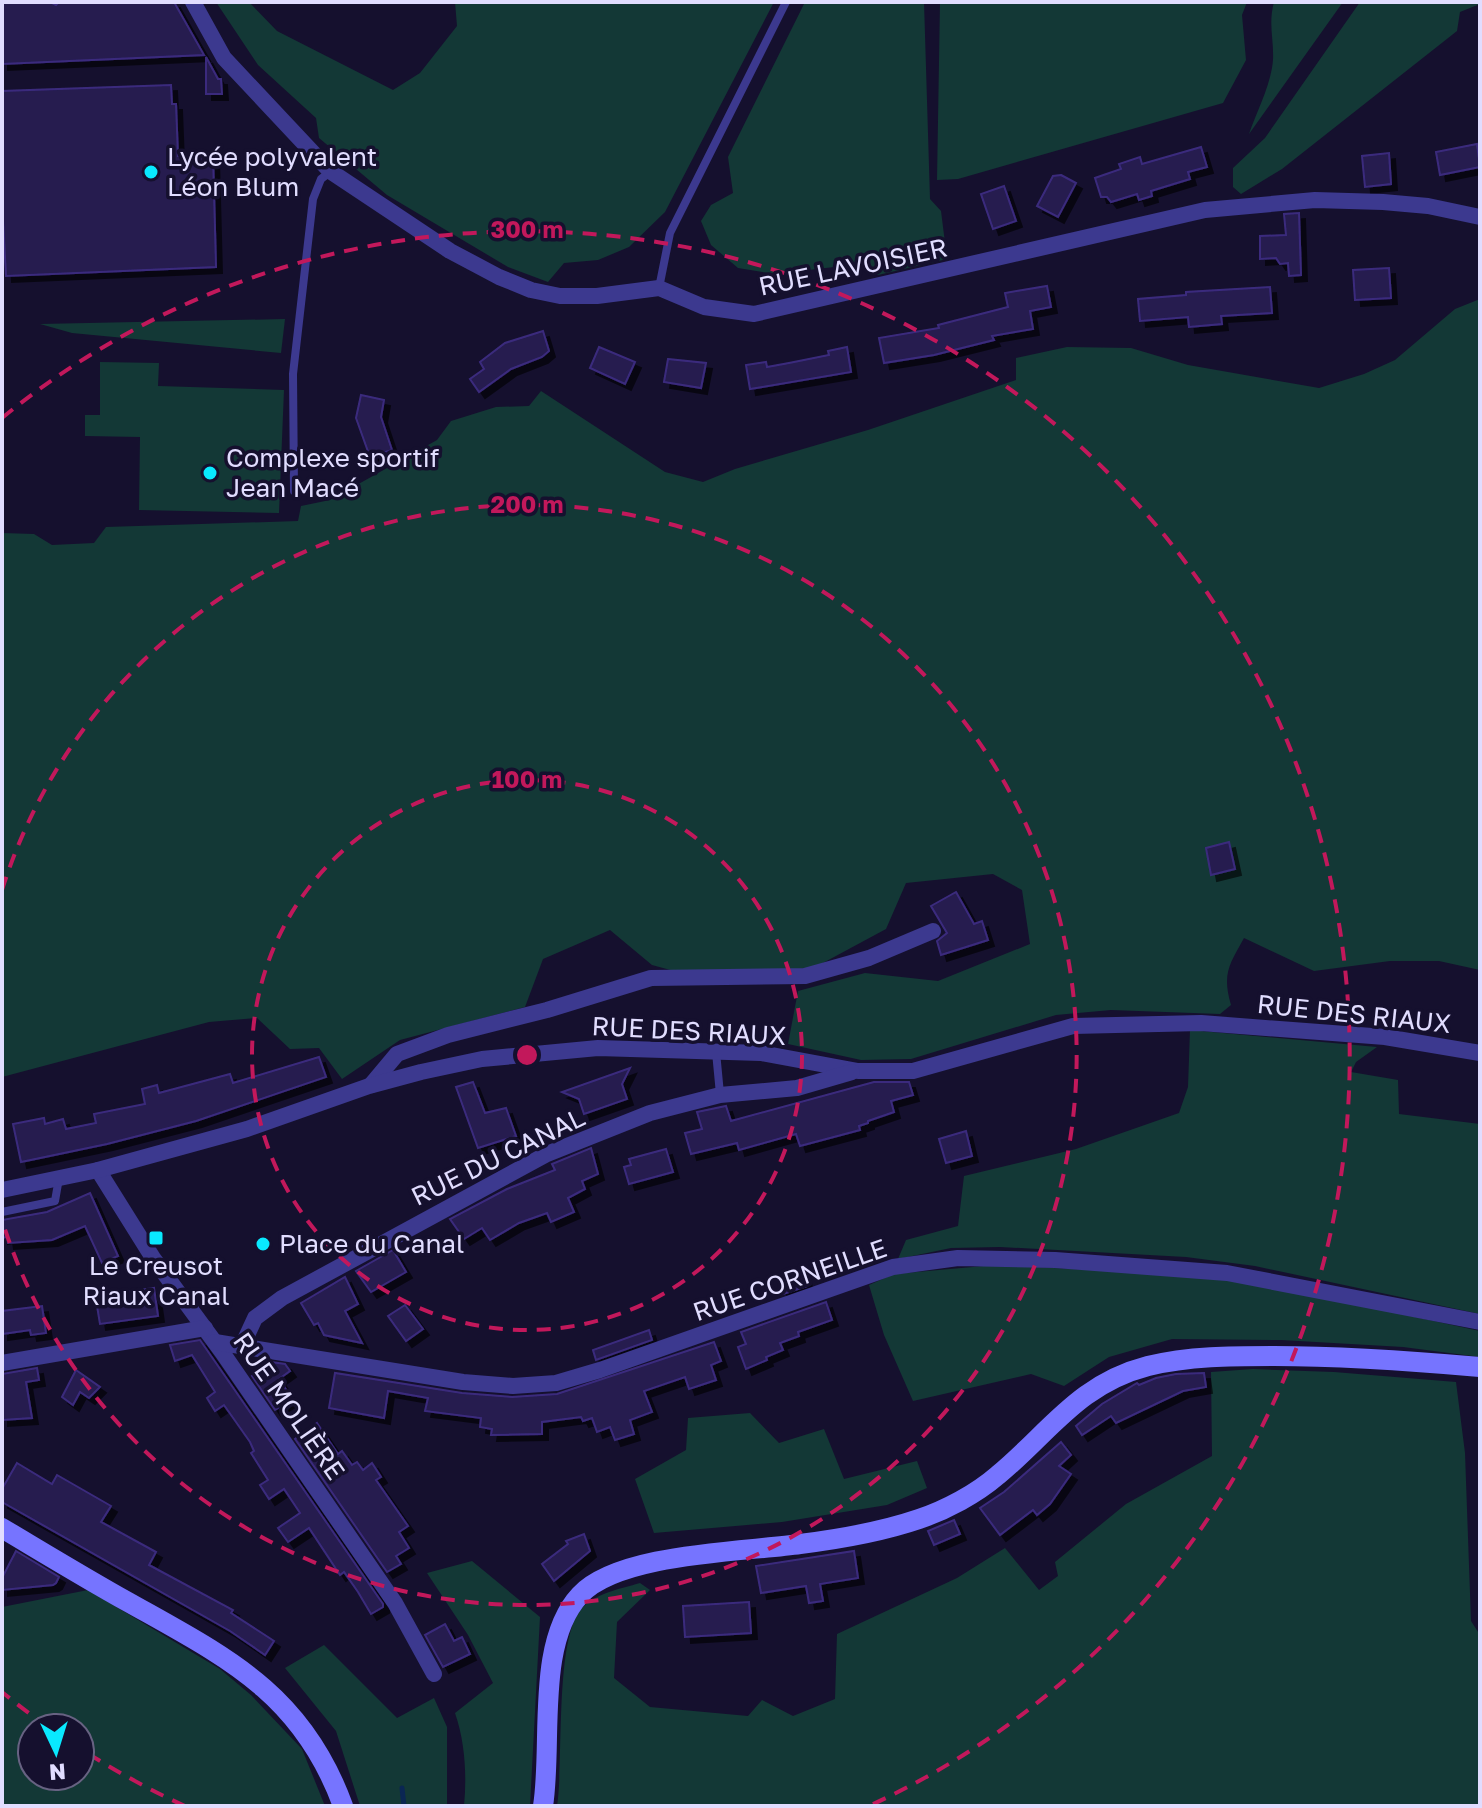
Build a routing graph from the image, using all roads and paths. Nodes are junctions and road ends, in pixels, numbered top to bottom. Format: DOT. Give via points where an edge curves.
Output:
graph roads {
  1 [pos="193,2"];
  2 [pos="786,2"];
  3 [pos="330,171"];
  4 [pos="1480,217"];
  5 [pos="659,288"];
  6 [pos="294,491"];
  7 [pos="933,931"];
  8 [pos="715,1051"];
  9 [pos="1480,1053"];
  10 [pos="858,1071"];
  11 [pos="369,1086"];
  12 [pos="720,1095"];
  13 [pos="98,1170"];
  14 [pos="59,1178"];
  15 [pos="2,1190"];
  16 [pos="2,1212"];
  17 [pos="1480,1322"];
  18 [pos="210,1335"];
  19 [pos="242,1346"];
  20 [pos="2,1363"];
  21 [pos="1480,1367"];
  22 [pos="2,1528"];
  23 [pos="434,1674"];
  24 [pos="343,1806"];
  25 [pos="543,1806"];
  1 -- 3 [label="street" via="224,58"];
  2 -- 5 [label="lane" via="670,233"];
  3 -- 5 [label="street" via="450,251 531,290 597,296"];
  3 -- 6 [label="lane" via="313,199 293,374"];
  4 -- 5 [label="street, RUE LAVOISIER" via="1428,206 1356,201 1205,210 754,314 704,307"];
  7 -- 11 [label="street" via="869,958 805,976 651,978 397,1054"];
  8 -- 10 [label="street, RUE DES RIAUX" via="761,1053"];
  8 -- 11 [label="street, RUE DES RIAUX" via="598,1048 482,1059"];
  8 -- 12 [label="lane"];
  9 -- 10 [label="street, RUE DES RIAUX" via="1372,1036 1201,1023 1113,1024 1073,1026 913,1071"];
  10 -- 12 [label="street, RUE DU CANAL" via="797,1088"];
  11 -- 13 [label="street, RUE DES RIAUX" via="247,1129"];
  12 -- 19 [label="street, RUE DU CANAL" via="650,1113 547,1154 282,1298 255,1318"];
  13 -- 14 [label="street, RUE DES RIAUX"];
  13 -- 18 [label="street, RUE MOLIÈRE"];
  14 -- 15 [label="street, RUE DES RIAUX"];
  14 -- 16 [label="lane" via="55,1201"];
  17 -- 19 [label="street, RUE CORNEILLE" via="1227,1273 958,1258 893,1267 556,1383 463,1382"];
  18 -- 19 [label="street, RUE CORNEILLE"];
  18 -- 20 [label="street, RUE CORNEILLE"];
  18 -- 23 [label="street, RUE MOLIÈRE" via="395,1603"];
  21 -- 25 [label="street" via="1242,1356 1146,1367 1087,1394 997,1476 919,1519 803,1544 634,1566 606,1576 581,1593 563,1617 553,1648"];
  22 -- 24 [label="street" via="223,1655 268,1689 321,1757"];
}
